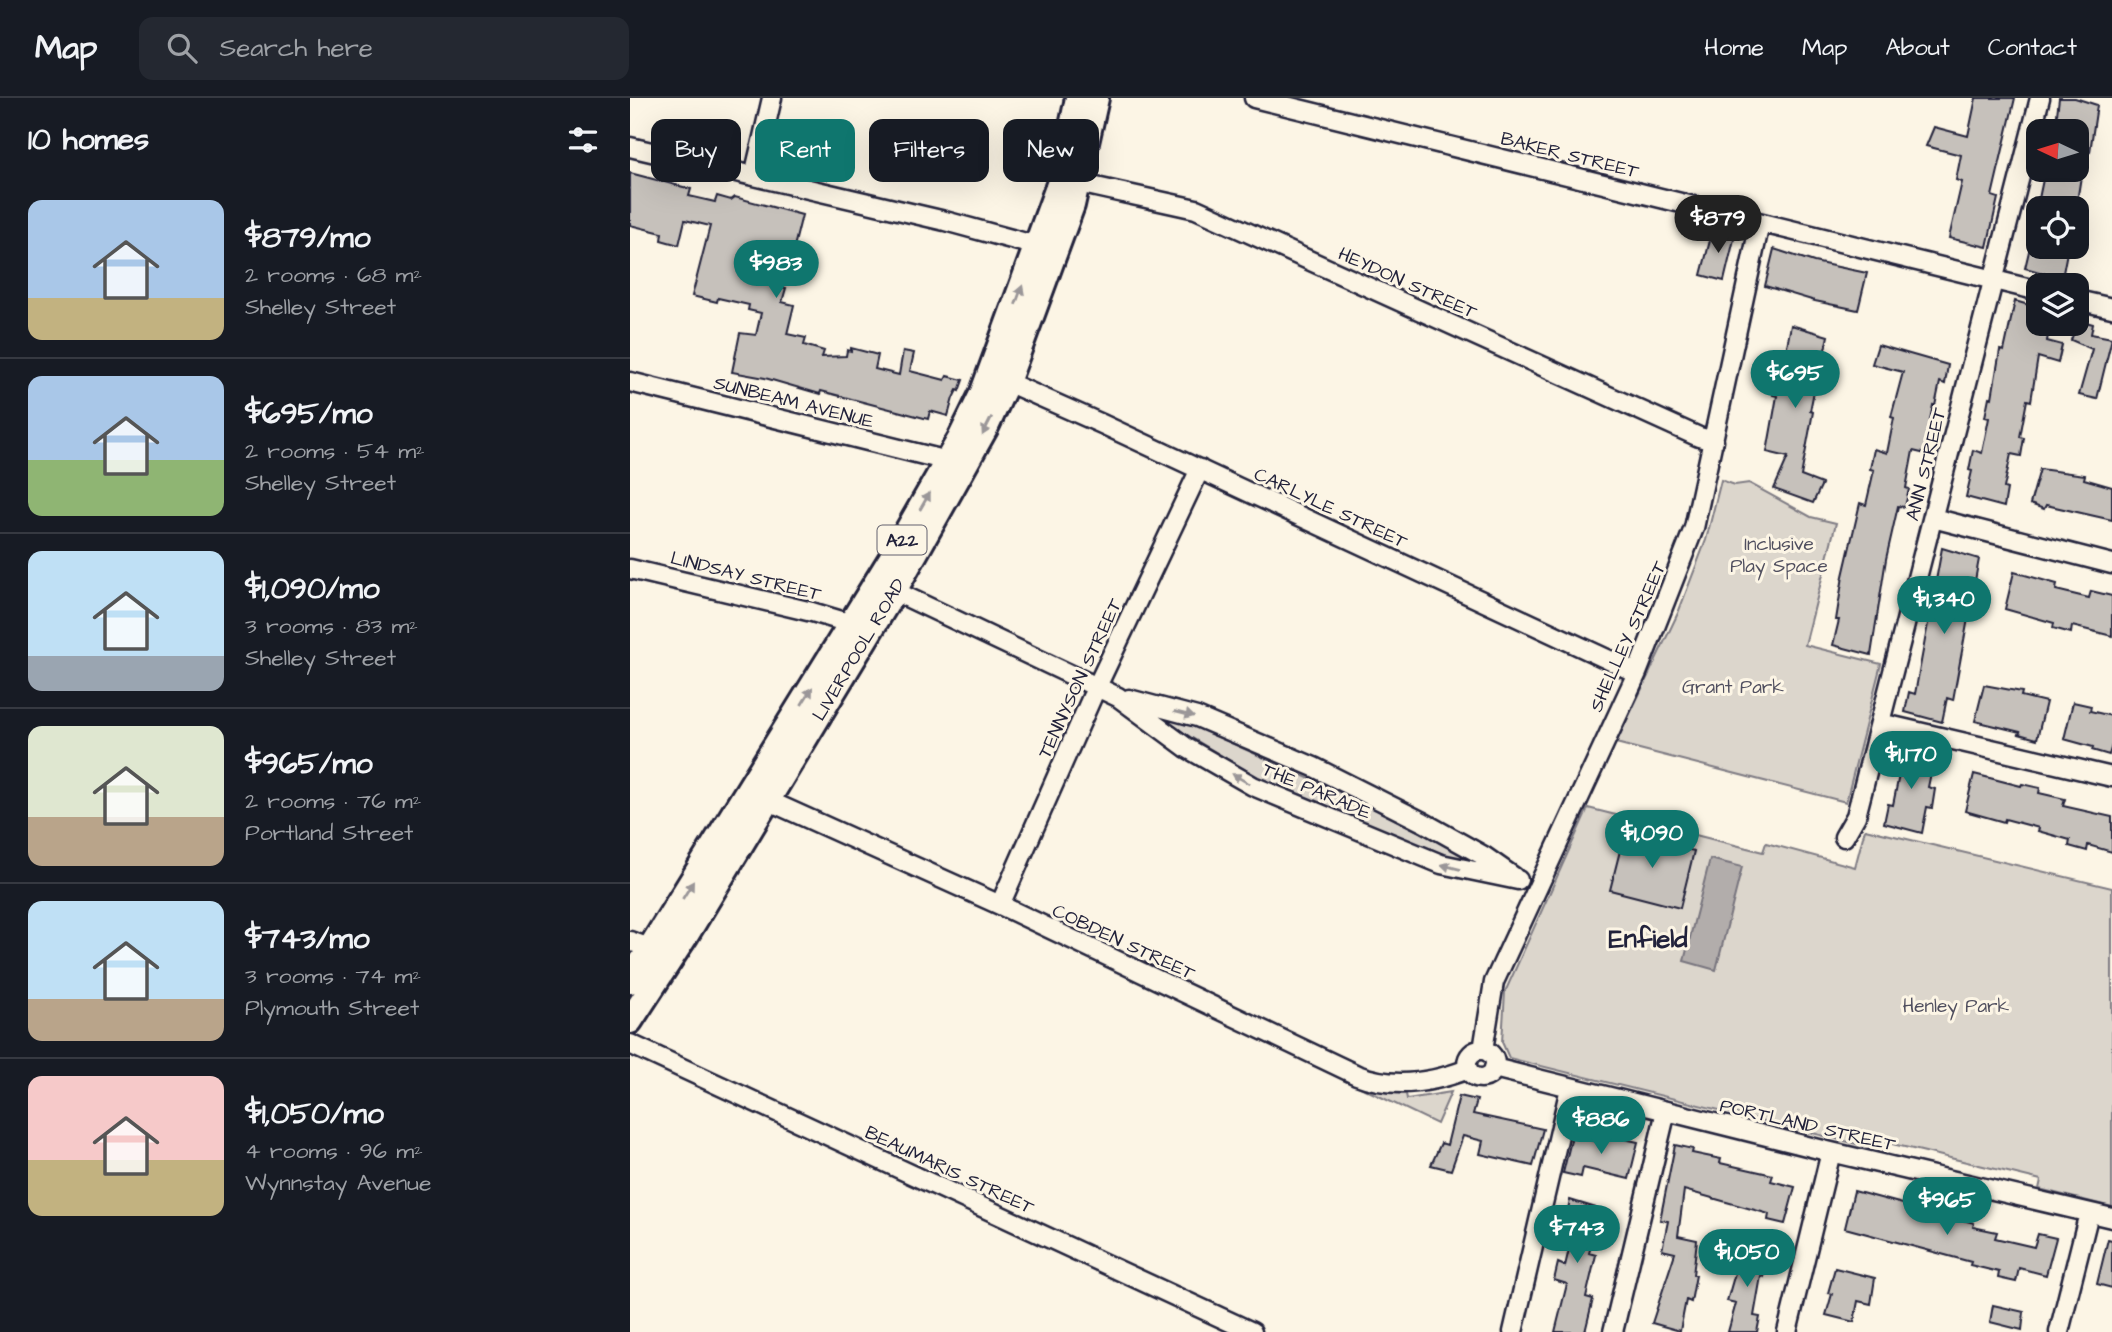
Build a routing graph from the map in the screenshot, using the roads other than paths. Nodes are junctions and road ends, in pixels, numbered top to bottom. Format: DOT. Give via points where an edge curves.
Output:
graph roads {
  1 [pos="772,98"];
  2 [pos="1078,98"];
  3 [pos="1096,98"];
  4 [pos="1254,98"];
  5 [pos="2040,98"];
  6 [pos="630,147"];
  7 [pos="754,177"];
  8 [pos="1078,183"];
  9 [pos="1760,223"];
  10 [pos="1037,246"];
  11 [pos="1994,280"];
  12 [pos="2026,288"];
  13 [pos="2089,303"];
  14 [pos="2112,309"];
  15 [pos="630,382"];
  16 [pos="1007,382"];
  17 [pos="1714,441"];
  18 [pos="948,461"];
  19 [pos="1200,469"];
  20 [pos="1933,518"];
  21 [pos="2112,564"];
  22 [pos="630,569"];
  23 [pos="894,591"];
  24 [pos="852,624"];
  25 [pos="1637,673"];
  26 [pos="1097,686"];
  27 [pos="1118,697"];
  28 [pos="1880,723"];
  29 [pos="2112,777"];
  30 [pos="767,800"];
  31 [pos="1844,837"];
  32 [pos="1518,880"];
  33 [pos="1536,889"];
  34 [pos="1000,905"];
  35 [pos="651,949"];
  36 [pos="630,981"];
  37 [pos="630,1021"];
  38 [pos="630,1044"];
  39 [pos="1483,1050"];
  40 [pos="1494,1068"];
  41 [pos="1468,1069"];
  42 [pos="1570,1088"];
  43 [pos="1666,1111"];
  44 [pos="1831,1152"];
  45 [pos="2089,1213"];
  46 [pos="2112,1218"];
  47 [pos="1252,1332"];
  48 [pos="1513,1332"];
  49 [pos="1613,1332"];
  50 [pos="1787,1332"];
  51 [pos="2059,1332"];
  1 -- 7 [label="street"];
  2 -- 10 [label="highway, LIVERPOOL ROAD / A22" via="1060,180"];
  3 -- 8 [label="highway, LIVERPOOL ROAD / A22"];
  4 -- 9 [label="street, BAKER STREET"];
  5 -- 11 [label="street, ANN STREET"];
  6 -- 7 [label="street"];
  7 -- 10 [label="street"];
  8 -- 16 [label="highway, LIVERPOOL ROAD / A22"];
  8 -- 17 [label="street, HEYDON STREET" via="1196,209"];
  9 -- 11 [label="street, BAKER STREET"];
  9 -- 17 [label="street, SHELLEY STREET"];
  18 -- 10 [label="highway, LIVERPOOL ROAD / A22, one-way" via="984,392"];
  11 -- 12 [label="street, BAKER STREET"];
  11 -- 20 [label="street, ANN STREET"];
  13 -- 14 [label="street"];
  15 -- 18 [label="street, SUNBEAM AVENUE"];
  16 -- 19 [label="street, CARLYLE STREET"];
  16 -- 23 [label="highway, LIVERPOOL ROAD / A22, one-way"];
  17 -- 25 [label="street, SHELLEY STREET" via="1695,528"];
  24 -- 18 [label="highway, LIVERPOOL ROAD / A22, one-way"];
  19 -- 25 [label="street, CARLYLE STREET"];
  19 -- 26 [label="street, TENNYSON STREET"];
  20 -- 21 [label="street"];
  20 -- 28 [label="street, ANN STREET"];
  22 -- 24 [label="street, LINDSAY STREET"];
  23 -- 26 [label="street, THE PARADE"];
  23 -- 30 [label="highway, LIVERPOOL ROAD / A22"];
  35 -- 24 [label="highway, LIVERPOOL ROAD / A22, one-way"];
  25 -- 33 [label="street, SHELLEY STREET"];
  26 -- 27 [label="street, THE PARADE"];
  26 -- 34 [label="street, TENNYSON STREET"];
  27 -- 32 [label="street, THE PARADE, one-way" via="1197,717 1314,766 1484,856"];
  32 -- 27 [label="street, THE PARADE, one-way" via="1441,864 1253,786 1187,748"];
  28 -- 29 [label="street"];
  28 -- 31 [label="street, ANN STREET" via="1856,816"];
  30 -- 34 [label="street, COBDEN STREET"];
  30 -- 35 [label="highway, LIVERPOOL ROAD / A22"];
  32 -- 33 [label="street, THE PARADE"];
  33 -- 39 [label="street, SHELLEY STREET" via="1494,982"];
  34 -- 41 [label="street, COBDEN STREET" via="1372,1081 1405,1084"];
  35 -- 36 [label="highway, LIVERPOOL ROAD / A22"];
  35 -- 37 [label="highway, LIVERPOOL ROAD / A22"];
  38 -- 47 [label="street, BEAUMARIS STREET"];
  39 -- 40 [label="street" via="1493,1056"];
  39 -- 41 [label="street" via="1470,1055"];
  40 -- 41 [label="street" via="1481,1078"];
  40 -- 42 [label="street, PORTLAND STREET"];
  42 -- 43 [label="street, PORTLAND STREET"];
  42 -- 48 [label="street"];
  43 -- 44 [label="street, PORTLAND STREET"];
  43 -- 49 [label="street"];
  44 -- 45 [label="street, PORTLAND STREET"];
  44 -- 50 [label="street"];
  45 -- 46 [label="street, PORTLAND STREET"];
  45 -- 51 [label="street"];
}
